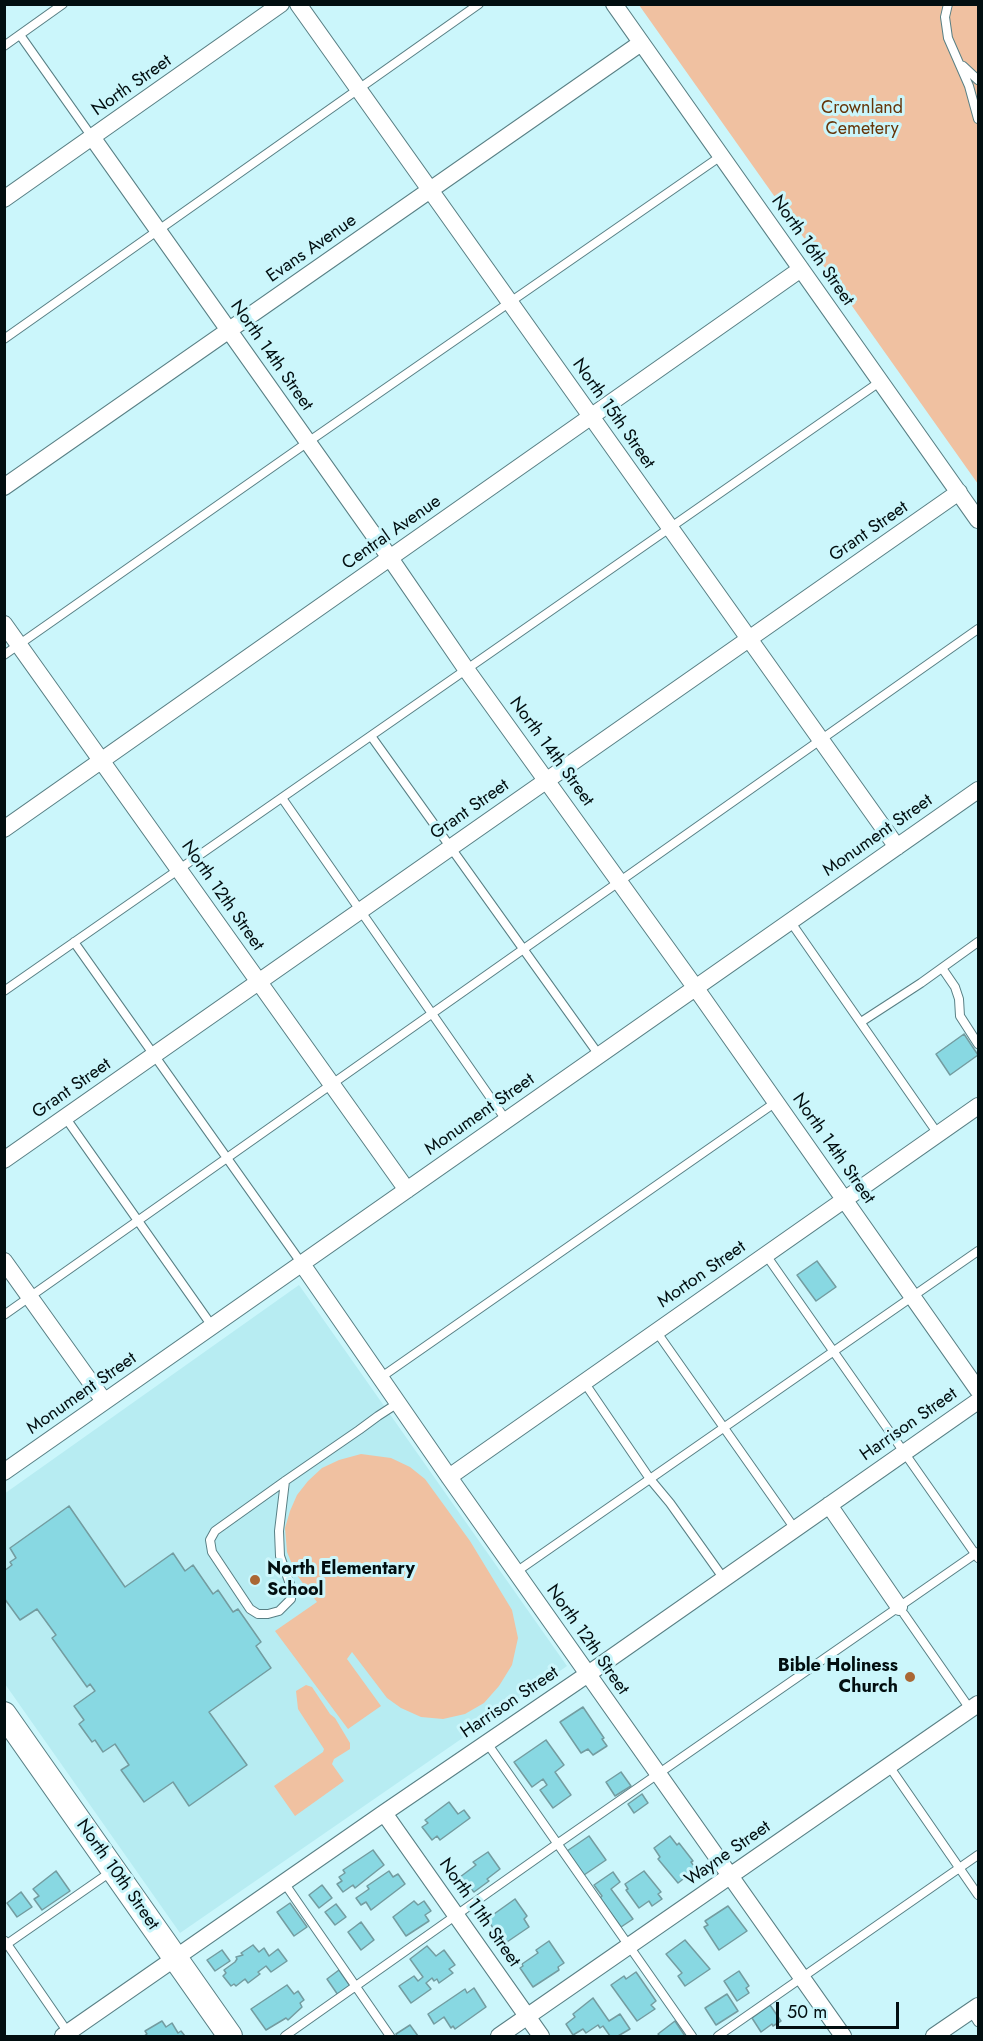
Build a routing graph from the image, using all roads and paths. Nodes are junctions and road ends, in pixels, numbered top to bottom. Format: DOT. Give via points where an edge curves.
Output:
graph roads {
  1 [pos="63,4"];
  2 [pos="281,4"];
  3 [pos="298,4"];
  4 [pos="479,4"];
  5 [pos="614,4"];
  6 [pos="948,4"];
  7 [pos="20,35"];
  8 [pos="641,43"];
  9 [pos="4,46"];
  10 [pos="957,60"];
  11 [pos="978,80"];
  12 [pos="359,90"];
  13 [pos="978,118"];
  14 [pos="92,137"];
  15 [pos="721,156"];
  16 [pos="430,190"];
  17 [pos="4,199"];
  18 [pos="158,231"];
  19 [pos="801,269"];
  20 [pos="510,302"];
  21 [pos="229,331"];
  22 [pos="4,339"];
  23 [pos="881,381"];
  24 [pos="591,416"];
  25 [pos="308,442"];
  26 [pos="4,487"];
  27 [pos="958,492"];
  28 [pos="978,520"];
  29 [pos="670,528"];
  30 [pos="390,558"];
  31 [pos="4,624"];
  32 [pos="978,629"];
  33 [pos="749,639"];
  34 [pos="19,644"];
  35 [pos="4,655"];
  36 [pos="466,669"];
  37 [pos="371,736"];
  38 [pos="821,740"];
  39 [pos="102,761"];
  40 [pos="548,780"];
  41 [pos="978,790"];
  42 [pos="282,798"];
  43 [pos="4,829"];
  44 [pos="897,847"];
  45 [pos="451,848"];
  46 [pos="179,869"];
  47 [pos="620,882"];
  48 [pos="360,911"];
  49 [pos="790,921"];
  50 [pos="74,942"];
  51 [pos="978,942"];
  52 [pos="524,950"];
  53 [pos="942,968"];
  54 [pos="259,982"];
  55 [pos="695,987"];
  56 [pos="4,991"];
  57 [pos="432,1014"];
  58 [pos="861,1022"];
  59 [pos="978,1044"];
  60 [pos="154,1055"];
  61 [pos="599,1055"];
  62 [pos="332,1084"];
  63 [pos="776,1102"];
  64 [pos="978,1106"];
  65 [pos="65,1118"];
  66 [pos="506,1120"];
  67 [pos="938,1134"];
  68 [pos="227,1159"];
  69 [pos="4,1160"];
  70 [pos="407,1190"];
  71 [pos="845,1199"];
  72 [pos="138,1221"];
  73 [pos="978,1251"];
  74 [pos="766,1255"];
  75 [pos="4,1261"];
  76 [pos="302,1264"];
  77 [pos="30,1297"];
  78 [pos="913,1297"];
  79 [pos="4,1315"];
  80 [pos="213,1326"];
  81 [pos="656,1331"];
  82 [pos="834,1352"];
  83 [pos="380,1378"];
  84 [pos="584,1382"];
  85 [pos="978,1390"];
  86 [pos="104,1401"];
  87 [pos="978,1401"];
  88 [pos="398,1403"];
  89 [pos="724,1427"];
  90 [pos="904,1453"];
  91 [pos="4,1472"];
  92 [pos="448,1477"];
  93 [pos="650,1479"];
  94 [pos="285,1481"];
  95 [pos="829,1505"];
  96 [pos="795,1529"];
  97 [pos="977,1555"];
  98 [pos="516,1572"];
  99 [pos="723,1579"];
  100 [pos="902,1611"];
  101 [pos="588,1674"];
  102 [pos="974,1706"];
  103 [pos="4,1714"];
  104 [pos="487,1743"];
  105 [pos="890,1766"];
  106 [pos="657,1774"];
  107 [pos="384,1813"];
  108 [pos="557,1844"];
  109 [pos="978,1855"];
  110 [pos="960,1868"];
  111 [pos="114,1870"];
  112 [pos="730,1876"];
  113 [pos="285,1884"];
  114 [pos="978,1894"];
  115 [pos="457,1916"];
  116 [pos="6,1942"];
  117 [pos="628,1947"];
  118 [pos="175,1960"];
  119 [pos="802,1978"];
  120 [pos="356,1988"];
  121 [pos="976,2013"];
  122 [pos="528,2017"];
  123 [pos="68,2035"];
  124 [pos="230,2037"];
  125 [pos="285,2037"];
  126 [pos="390,2037"];
  127 [pos="500,2037"];
  128 [pos="542,2037"];
  129 [pos="692,2037"];
  130 [pos="718,2037"];
  131 [pos="843,2037"];
  132 [pos="934,2037"];
  1 -- 7 [label="lane"];
  2 -- 14 [label="street, North Street"];
  3 -- 12 [label="street, North 15th Street"];
  4 -- 12 [label="lane"];
  5 -- 8 [label="street, North 16th Street"];
  6 -- 10 [label="lane" via="948,38"];
  7 -- 9 [label="lane"];
  7 -- 14 [label="lane"];
  8 -- 15 [label="street, North 16th Street"];
  8 -- 16 [label="street, Evans Avenue"];
  10 -- 11 [label="lane"];
  10 -- 13 [label="lane"];
  12 -- 16 [label="street, North 15th Street"];
  12 -- 18 [label="lane"];
  14 -- 17 [label="street, North Street"];
  14 -- 18 [label="street, North 14th Street"];
  15 -- 19 [label="street, North 16th Street"];
  15 -- 20 [label="lane"];
  16 -- 20 [label="street, North 15th Street"];
  16 -- 21 [label="street, Evans Avenue"];
  18 -- 21 [label="street, North 14th Street"];
  18 -- 22 [label="lane"];
  19 -- 23 [label="street, North 16th Street"];
  19 -- 24 [label="street, Central Avenue"];
  20 -- 24 [label="street, North 15th Street"];
  20 -- 25 [label="lane"];
  21 -- 25 [label="street, North 14th Street"];
  21 -- 26 [label="street, Evans Avenue"];
  23 -- 27 [label="street, North 16th Street"];
  23 -- 29 [label="lane"];
  24 -- 29 [label="street, North 15th Street"];
  24 -- 30 [label="street, Central Avenue"];
  25 -- 30 [label="street, North 14th Street"];
  25 -- 34 [label="lane"];
  27 -- 28 [label="street, North 16th Street"];
  27 -- 33 [label="street, Grant Street"];
  29 -- 33 [label="street, North 15th Street"];
  29 -- 36 [label="lane"];
  30 -- 36 [label="street, North 14th Street"];
  30 -- 39 [label="street, Central Avenue"];
  31 -- 34 [label="street, North 12th Street"];
  32 -- 38 [label="lane"];
  33 -- 38 [label="street, North 15th Street"];
  33 -- 40 [label="street, Grant Street"];
  34 -- 35 [label="lane"];
  34 -- 39 [label="street, North 12th Street"];
  36 -- 37 [label="lane"];
  36 -- 40 [label="street, North 14th Street"];
  37 -- 42 [label="lane"];
  37 -- 45 [label="lane"];
  38 -- 44 [label="street, North 15th Street"];
  38 -- 47 [label="lane"];
  39 -- 43 [label="street, Central Avenue"];
  39 -- 46 [label="street, North 12th Street"];
  40 -- 45 [label="street, Grant Street"];
  40 -- 47 [label="street, North 14th Street"];
  41 -- 44 [label="street, Monument Street"];
  42 -- 46 [label="lane"];
  42 -- 48 [label="lane"];
  44 -- 49 [label="street, Monument Street"];
  45 -- 48 [label="street, Grant Street"];
  45 -- 52 [label="lane"];
  46 -- 50 [label="lane"];
  46 -- 54 [label="street, North 12th Street"];
  47 -- 52 [label="lane"];
  47 -- 55 [label="street, North 14th Street"];
  48 -- 54 [label="street, Grant Street"];
  48 -- 57 [label="lane"];
  49 -- 55 [label="street, Monument Street"];
  49 -- 58 [label="lane"];
  50 -- 56 [label="lane"];
  50 -- 60 [label="lane"];
  51 -- 53 [label="lane"];
  52 -- 57 [label="lane"];
  52 -- 61 [label="lane"];
  53 -- 58 [label="lane"];
  53 -- 59 [label="lane" via="955,987 960,1016"];
  54 -- 60 [label="street, Grant Street"];
  54 -- 62 [label="street, North 12th Street"];
  55 -- 61 [label="street, Monument Street"];
  55 -- 63 [label="street, North 14th Street"];
  57 -- 62 [label="lane"];
  57 -- 66 [label="lane"];
  58 -- 67 [label="lane"];
  60 -- 65 [label="street, Grant Street"];
  60 -- 68 [label="lane"];
  61 -- 66 [label="street, Monument Street"];
  62 -- 68 [label="lane"];
  62 -- 70 [label="street, North 12th Street"];
  63 -- 71 [label="street, North 14th Street"];
  63 -- 83 [label="lane"];
  64 -- 67 [label="street, Morton Street"];
  65 -- 69 [label="street, Grant Street"];
  65 -- 72 [label="lane"];
  66 -- 70 [label="street, Monument Street"];
  67 -- 71 [label="street, Morton Street"];
  68 -- 72 [label="lane"];
  68 -- 76 [label="lane"];
  70 -- 76 [label="street, Monument Street"];
  71 -- 74 [label="street, Morton Street"];
  71 -- 78 [label="street, North 14th Street"];
  72 -- 77 [label="lane"];
  72 -- 80 [label="lane"];
  73 -- 78 [label="lane"];
  74 -- 81 [label="street, Morton Street"];
  74 -- 82 [label="lane"];
  75 -- 77 [label="street"];
  76 -- 80 [label="street, Monument Street"];
  76 -- 83 [label="street, North 12th Street"];
  77 -- 79 [label="lane"];
  77 -- 86 [label="street"];
  78 -- 82 [label="lane"];
  78 -- 85 [label="street, North 14th Street"];
  80 -- 86 [label="street, Monument Street"];
  81 -- 84 [label="street, Morton Street"];
  81 -- 89 [label="lane"];
  82 -- 89 [label="lane"];
  82 -- 90 [label="lane"];
  83 -- 88 [label="street, North 12th Street"];
  84 -- 92 [label="street, Morton Street"];
  84 -- 93 [label="lane"];
  86 -- 91 [label="street, Monument Street"];
  87 -- 90 [label="street, Harrison Street"];
  88 -- 92 [label="street, North 12th Street"];
  88 -- 94 [label="lane"];
  89 -- 93 [label="lane"];
  89 -- 96 [label="lane"];
  90 -- 95 [label="street, Harrison Street"];
  90 -- 97 [label="lane"];
  92 -- 98 [label="street, North 12th Street"];
  93 -- 98 [label="lane"];
  93 -- 99 [label="lane"];
  94 -- 94 [label="lane" via="215,1531 210,1540 212,1552 250,1609 258,1614 279,1611 291,1599 280,1556"];
  95 -- 96 [label="street, Harrison Street"];
  95 -- 100 [label="street"];
  96 -- 99 [label="street, Harrison Street"];
  97 -- 100 [label="lane"];
  98 -- 101 [label="street, North 12th Street"];
  99 -- 101 [label="street, Harrison Street"];
  100 -- 102 [label="lane"];
  100 -- 106 [label="lane"];
  101 -- 104 [label="street, Harrison Street"];
  101 -- 106 [label="street, North 12th Street"];
  102 -- 105 [label="street, Wayne Street"];
  103 -- 111 [label="main road, North 10th Street"];
  104 -- 107 [label="street, Harrison Street"];
  104 -- 108 [label="lane"];
  105 -- 110 [label="lane"];
  105 -- 112 [label="street, Wayne Street"];
  106 -- 108 [label="lane"];
  106 -- 112 [label="street, North 12th Street"];
  107 -- 113 [label="street, Harrison Street"];
  107 -- 115 [label="street, North 11th Street"];
  108 -- 115 [label="lane"];
  108 -- 117 [label="lane"];
  109 -- 110 [label="lane"];
  110 -- 114 [label="lane"];
  110 -- 119 [label="lane"];
  111 -- 116 [label="lane"];
  111 -- 118 [label="main road, North 10th Street"];
  112 -- 117 [label="street, Wayne Street"];
  112 -- 119 [label="street, North 12th Street"];
  113 -- 118 [label="street, Harrison Street"];
  113 -- 120 [label="lane"];
  115 -- 120 [label="lane"];
  115 -- 122 [label="street, North 11th Street"];
  116 -- 123 [label="lane"];
  117 -- 122 [label="street, Wayne Street"];
  117 -- 129 [label="lane"];
  118 -- 123 [label="street, Harrison Street"];
  118 -- 124 [label="main road, North 10th Street"];
  119 -- 130 [label="lane"];
  119 -- 131 [label="street, North 12th Street"];
  120 -- 125 [label="lane"];
  120 -- 126 [label="lane"];
  121 -- 132 [label="street"];
  122 -- 127 [label="street, Wayne Street"];
  122 -- 128 [label="street, North 11th Street"];
}
